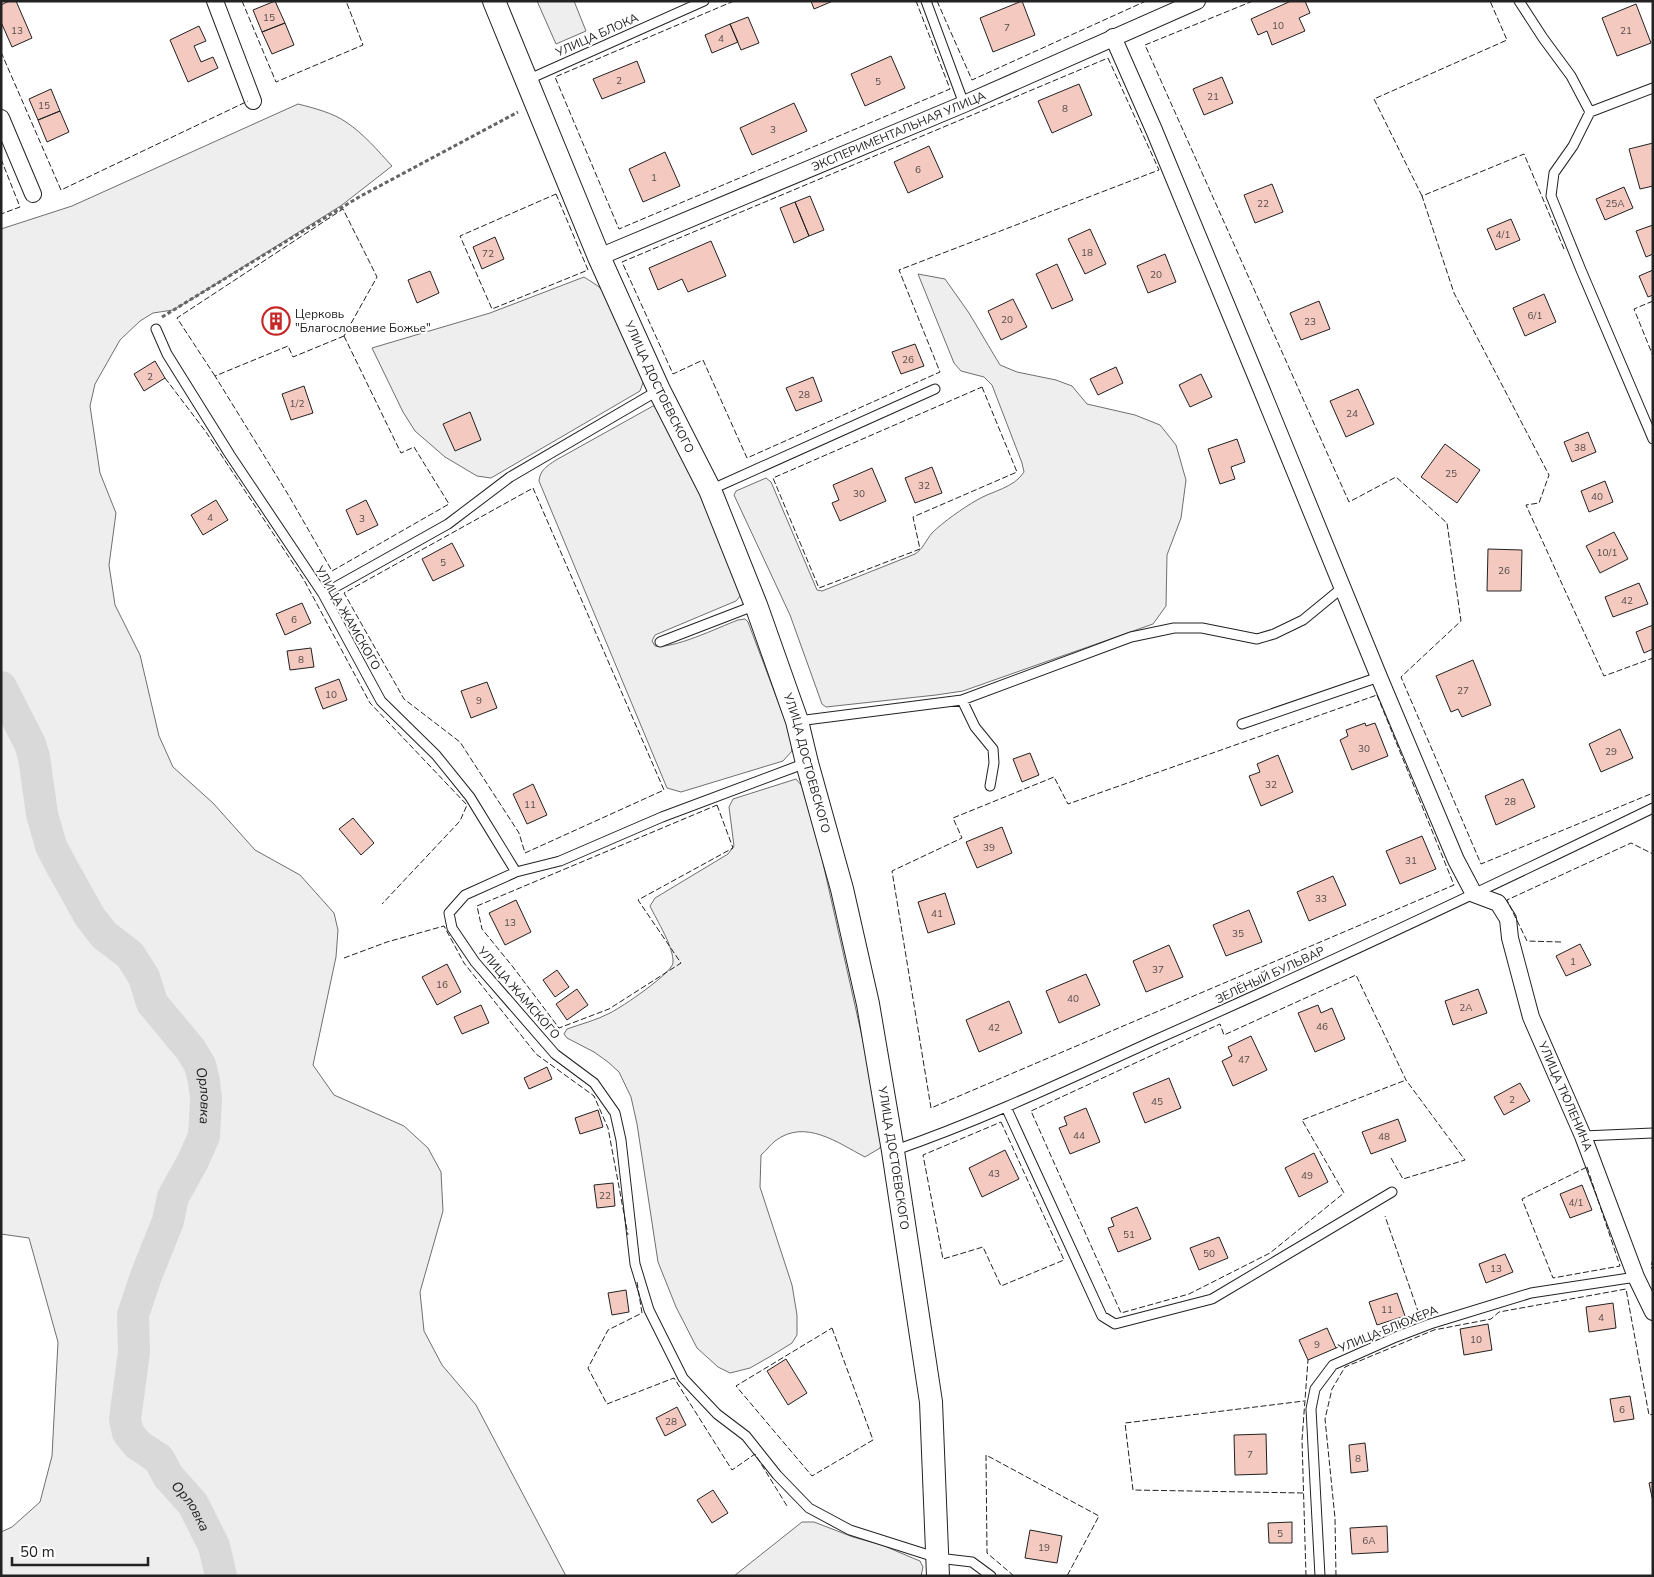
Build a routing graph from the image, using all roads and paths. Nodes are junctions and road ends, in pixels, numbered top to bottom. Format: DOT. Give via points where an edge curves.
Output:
graph roads {
  1 [pos="215,1"];
  2 [pos="494,1"];
  3 [pos="704,1"];
  4 [pos="926,1"];
  5 [pos="1197,1"];
  6 [pos="1519,1"];
  7 [pos="1114,37"];
  8 [pos="527,80"];
  9 [pos="1653,88"];
  10 [pos="253,101"];
  11 [pos="536,103"];
  12 [pos="964,104"];
  13 [pos="1590,112"];
  14 [pos="1,118"];
  15 [pos="34,194"];
  16 [pos="599,257"];
  17 [pos="156,329"];
  18 [pos="659,390"];
  19 [pos="936,390"];
  20 [pos="1653,439"];
  21 [pos="710,490"];
  22 [pos="1342,588"];
  23 [pos="323,594"];
  24 [pos="756,605"];
  25 [pos="660,642"];
  26 [pos="1378,677"];
  27 [pos="962,700"];
  28 [pos="797,721"];
  29 [pos="1242,724"];
  30 [pos="807,763"];
  31 [pos="990,786"];
  32 [pos="1653,808"];
  33 [pos="516,872"];
  34 [pos="1474,894"];
  35 [pos="1006,1107"];
  36 [pos="1653,1133"];
  37 [pos="1583,1136"];
  38 [pos="892,1151"];
  39 [pos="1392,1192"];
  40 [pos="1636,1276"];
  41 [pos="1653,1312"];
  42 [pos="938,1567"];
  43 [pos="991,1576"];
  44 [pos="1320,1576"];
  1 -- 10 [label="street"];
  2 -- 8 [label="main road, УЛИЦА ДОСТОЕВСКОГО"];
  3 -- 8 [label="lane, УЛИЦА БЛОКА"];
  4 -- 12 [label="lane"];
  5 -- 7 [label="street, ЭКСПЕРИМЕНТАЛЬНАЯ УЛИЦА"];
  6 -- 13 [label="lane" via="1571,76"];
  7 -- 12 [label="street, ЭКСПЕРИМЕНТАЛЬНАЯ УЛИЦА"];
  7 -- 22 [label="street"];
  8 -- 11 [label="main road, УЛИЦА ДОСТОЕВСКОГО"];
  9 -- 13 [label="lane"];
  11 -- 16 [label="main road, УЛИЦА ДОСТОЕВСКОГО"];
  11 -- 17 [label="path" via="359,198 160,318"];
  12 -- 16 [label="street, ЭКСПЕРИМЕНТАЛЬНАЯ УЛИЦА"];
  13 -- 20 [label="lane" via="1554,173 1552,196"];
  14 -- 15 [label="street"];
  16 -- 18 [label="main road, УЛИЦА ДОСТОЕВСКОГО"];
  17 -- 23 [label="lane, УЛИЦА ЖАМСКОГО" via="167,354 225,447"];
  18 -- 21 [label="main road, УЛИЦА ДОСТОЕВСКОГО"];
  18 -- 23 [label="lane" via="510,477 448,524"];
  19 -- 21 [label="lane"];
  21 -- 24 [label="main road, УЛИЦА ДОСТОЕВСКОГО"];
  22 -- 26 [label="street"];
  22 -- 27 [label="lane" via="1302,620 1257,640 1202,628 1174,628 1131,637"];
  23 -- 33 [label="lane, УЛИЦА ЖАМСКОГО" via="380,701 436,755 470,797"];
  24 -- 25 [label="lane"];
  24 -- 28 [label="main road, УЛИЦА ДОСТОЕВСКОГО"];
  26 -- 29 [label="lane"];
  26 -- 34 [label="street" via="1456,860"];
  27 -- 28 [label="lane"];
  27 -- 31 [label="lane" via="975,727 993,749"];
  28 -- 30 [label="main road, УЛИЦА ДОСТОЕВСКОГО"];
  30 -- 33 [label="lane" via="662,817 560,861"];
  30 -- 38 [label="main road, УЛИЦА ДОСТОЕВСКОГО" via="842,889 868,1004"];
  32 -- 34 [label="lane, ЗЕЛЁНЫЙ БУЛЬВАР"];
  33 -- 42 [label="lane, УЛИЦА ЖАМСКОГО" via="465,895 449,913 452,928 475,962 555,1054 594,1083 615,1113 636,1264 649,1310 682,1378 717,1414 746,1436 809,1508 850,1530"];
  34 -- 35 [label="lane, ЗЕЛЁНЫЙ БУЛЬВАР" via="1276,987"];
  34 -- 37 [label="street, УЛИЦА ТЮЛЕНИНА" via="1498,903 1508,919 1530,1017"];
  35 -- 38 [label="lane, ЗЕЛЁНЫЙ БУЛЬВАР"];
  35 -- 39 [label="lane" via="1102,1316 1114,1324 1212,1299"];
  36 -- 37 [label="lane"];
  37 -- 40 [label="street, УЛИЦА ТЮЛЕНИНА"];
  38 -- 42 [label="main road, УЛИЦА ДОСТОЕВСКОГО" via="931,1402"];
  40 -- 41 [label="street, УЛИЦА ТЮЛЕНИНА"];
  40 -- 44 [label="lane, УЛИЦА БЛЮХЕРА" via="1531,1293 1430,1324 1333,1365 1315,1389 1311,1409"];
  42 -- 43 [label="lane" via="972,1562"];
}
